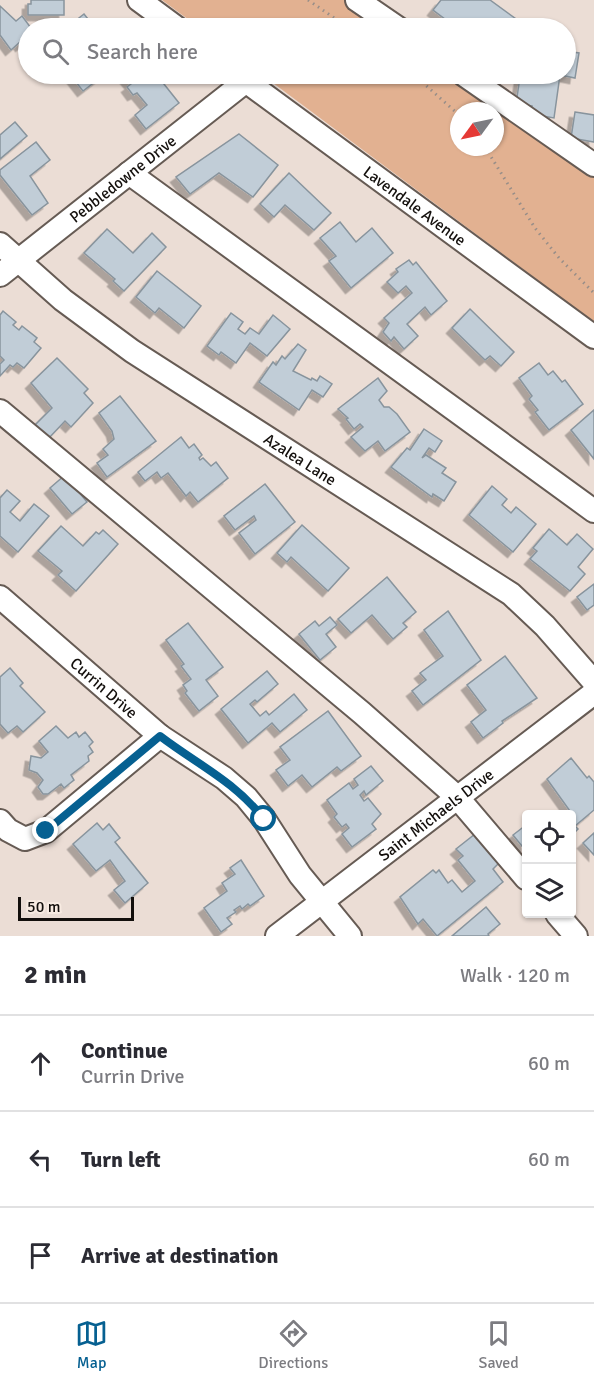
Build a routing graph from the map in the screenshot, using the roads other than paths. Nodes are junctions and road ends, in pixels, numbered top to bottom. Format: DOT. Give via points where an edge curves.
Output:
graph roads {
  1 [pos="139,0"];
  2 [pos="357,0"];
  3 [pos="163,18"];
  4 [pos="383,18"];
  5 [pos="233,84"];
  6 [pos="251,84"];
  7 [pos="477,84"];
  8 [pos="594,165"];
  9 [pos="129,173"];
  10 [pos="0,244"];
  11 [pos="9,268"];
  12 [pos="594,337"];
  13 [pos="0,411"];
  14 [pos="594,511"];
  15 [pos="0,597"];
  16 [pos="594,682"];
  17 [pos="594,693"];
  18 [pos="160,736"];
  19 [pos="457,797"];
  20 [pos="0,821"];
  21 [pos="522,873"];
  22 [pos="320,901"];
  23 [pos="560,918"];
  24 [pos="277,936"];
  25 [pos="350,936"];
  26 [pos="576,936"];
  1 -- 3 [label="street"];
  2 -- 4 [label="street"];
  5 -- 9 [label="street, Pebbledowne Drive"];
  6 -- 12 [label="street, Lavendale Avenue"];
  7 -- 8 [label="street"];
  9 -- 11 [label="street, Pebbledowne Drive"];
  9 -- 14 [label="street"];
  10 -- 11 [label="street, Azalea Lane"];
  11 -- 16 [label="street, Azalea Lane" via="510,594 545,626"];
  13 -- 19 [label="street"];
  15 -- 18 [label="street, Currin Drive"];
  17 -- 19 [label="street, Saint Michaels Drive"];
  18 -- 20 [label="street" via="46,831 25,839"];
  18 -- 22 [label="street, Currin Drive" via="246,797"];
  19 -- 21 [label="street"];
  19 -- 22 [label="street, Saint Michaels Drive"];
  22 -- 24 [label="street, Saint Michaels Drive"];
  22 -- 25 [label="street, Currin Drive"];
  23 -- 26 [label="street"];
}
